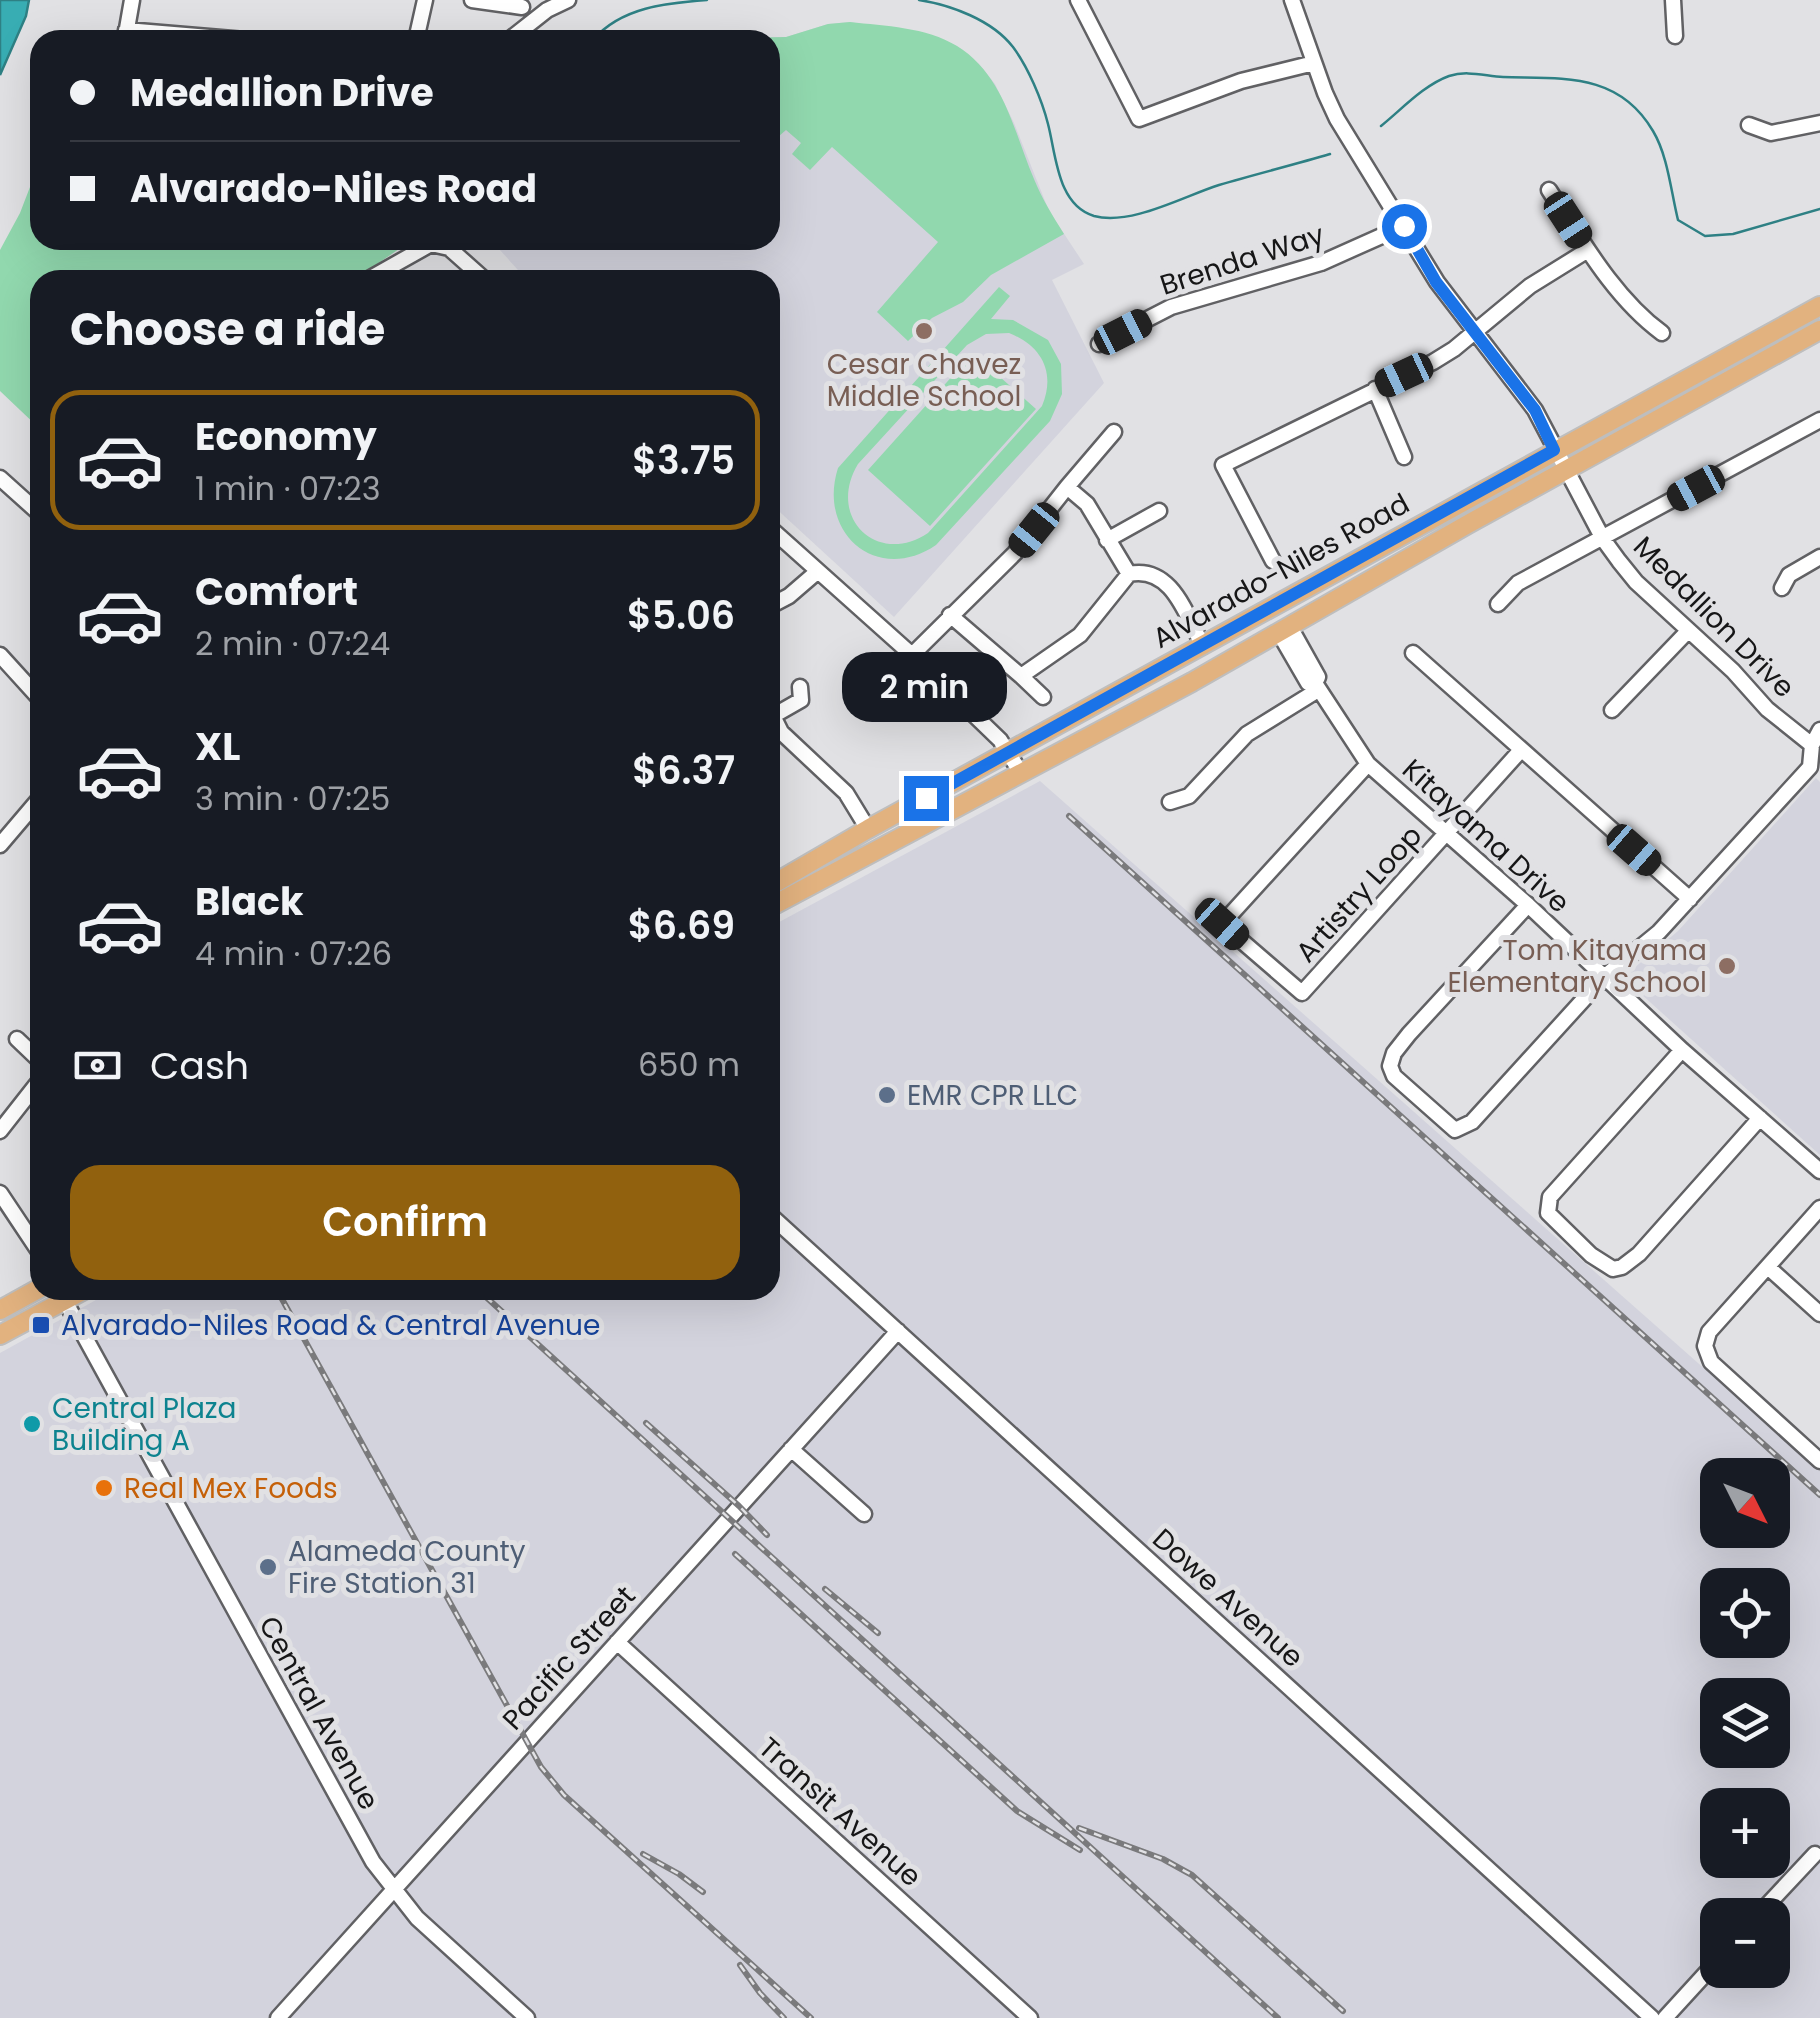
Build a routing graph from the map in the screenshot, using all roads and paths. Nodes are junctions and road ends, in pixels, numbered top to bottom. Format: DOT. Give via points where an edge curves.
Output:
graph roads {
  1 [pos="132,0"];
  2 [pos="425,0"];
  3 [pos="472,0"];
  4 [pos="568,0"];
  5 [pos="1078,0"];
  6 [pos="1292,0"];
  7 [pos="1672,0"];
  8 [pos="524,3"];
  9 [pos="543,5"];
  10 [pos="528,24"];
  11 [pos="127,30"];
  12 [pos="418,30"];
  13 [pos="520,30"];
  14 [pos="1675,36"];
  15 [pos="1314,63"];
  16 [pos="1820,123"];
  17 [pos="1748,125"];
  18 [pos="1548,190"];
  19 [pos="1404,226"];
  20 [pos="420,250"];
  21 [pos="451,250"];
  22 [pos="1588,250"];
  23 [pos="385,270"];
  24 [pos="474,270"];
  25 [pos="1820,306"];
  26 [pos="1474,330"];
  27 [pos="1820,330"];
  28 [pos="1662,333"];
  29 [pos="1098,344"];
  30 [pos="1375,389"];
  31 [pos="1820,420"];
  32 [pos="1114,432"];
  33 [pos="1554,450"];
  34 [pos="1404,457"];
  35 [pos="1564,470"];
  36 [pos="0,478"];
  37 [pos="1067,487"];
  38 [pos="30,505"];
  39 [pos="1159,512"];
  40 [pos="780,537"];
  41 [pos="1603,539"];
  42 [pos="1108,540"];
  43 [pos="1820,557"];
  44 [pos="1273,560"];
  45 [pos="818,572"];
  46 [pos="1129,574"];
  47 [pos="1782,588"];
  48 [pos="780,601"];
  49 [pos="1498,604"];
  50 [pos="950,616"];
  51 [pos="1285,630"];
  52 [pos="1687,632"];
  53 [pos="1204,646"];
  54 [pos="1412,653"];
  55 [pos="0,655"];
  56 [pos="912,656"];
  57 [pos="1020,676"];
  58 [pos="1316,686"];
  59 [pos="800,687"];
  60 [pos="30,688"];
  61 [pos="1043,697"];
  62 [pos="1612,710"];
  63 [pos="780,711"];
  64 [pos="780,730"];
  65 [pos="1820,730"];
  66 [pos="1812,745"];
  67 [pos="1521,750"];
  68 [pos="1009,753"];
  69 [pos="1368,764"];
  70 [pos="1021,773"];
  71 [pos="1170,802"];
  72 [pos="30,808"];
  73 [pos="868,829"];
  74 [pos="3,834"];
  75 [pos="1446,835"];
  76 [pos="780,880"];
  77 [pos="1690,899"];
  78 [pos="780,902"];
  79 [pos="1528,905"];
  80 [pos="1604,977"];
  81 [pos="17,1039"];
  82 [pos="1682,1050"];
  83 [pos="30,1051"];
  84 [pos="30,1098"];
  85 [pos="1760,1118"];
  86 [pos="0,1131"];
  87 [pos="1820,1171"];
  88 [pos="0,1193"];
  89 [pos="1820,1208"];
  90 [pos="780,1223"];
  91 [pos="30,1238"];
  92 [pos="1768,1268"];
  93 [pos="30,1294"];
  94 [pos="56,1300"];
  95 [pos="64,1300"];
  96 [pos="0,1310"];
  97 [pos="1820,1314"];
  98 [pos="898,1332"];
  99 [pos="0,1335"];
  100 [pos="791,1449"];
  101 [pos="1820,1461"];
  102 [pos="864,1514"];
  103 [pos="617,1642"];
  104 [pos="1815,1854"];
  105 [pos="393,1891"];
  106 [pos="1774,1898"];
  107 [pos="1700,1979"];
  108 [pos="278,2018"];
  109 [pos="528,2018"];
  110 [pos="1030,2018"];
  111 [pos="1652,2018"];
  112 [pos="1664,2018"];
  1 -- 11 [label="street"];
  2 -- 12 [label="street"];
  3 -- 8 [label="street"];
  4 -- 9 [label="street"];
  5 -- 15 [label="street" via="1139,119 1241,81"];
  6 -- 15 [label="street, Medallion Drive"];
  7 -- 14 [label="street"];
  8 -- 10 [label="street"];
  9 -- 10 [label="street"];
  10 -- 13 [label="street"];
  15 -- 19 [label="street, Medallion Drive" via="1337,119"];
  16 -- 17 [label="street" via="1771,132"];
  18 -- 22 [label="street"];
  19 -- 26 [label="street, Medallion Drive"];
  19 -- 29 [label="street, Brenda Way" via="1321,263 1171,307"];
  20 -- 23 [label="street"];
  21 -- 24 [label="street"];
  22 -- 26 [label="street"];
  22 -- 28 [label="street"];
  25 -- 33 [label="main road, Alvarado-Niles Road"];
  26 -- 30 [label="street" via="1432,362"];
  26 -- 33 [label="street, Medallion Drive" via="1535,410"];
  27 -- 35 [label="main road, Alvarado-Niles Road"];
  30 -- 34 [label="street"];
  30 -- 44 [label="street" via="1223,465"];
  31 -- 41 [label="street"];
  32 -- 37 [label="street"];
  33 -- 35 [label="street, Medallion Drive"];
  33 -- 53 [label="main road, Alvarado-Niles Road"];
  35 -- 41 [label="street, Medallion Drive"];
  35 -- 51 [label="main road, Alvarado-Niles Road"];
  36 -- 38 [label="street"];
  37 -- 42 [label="street" via="1087,504"];
  37 -- 50 [label="street" via="1016,553"];
  39 -- 42 [label="street"];
  40 -- 45 [label="street"];
  41 -- 49 [label="street" via="1518,583"];
  41 -- 52 [label="street, Medallion Drive"];
  42 -- 46 [label="street"];
  43 -- 47 [label="street" via="1789,574"];
  45 -- 48 [label="street"];
  45 -- 56 [label="street"];
  46 -- 53 [label="street" via="1152,573 1169,584"];
  46 -- 57 [label="street" via="1080,635"];
  50 -- 56 [label="street"];
  50 -- 57 [label="street"];
  51 -- 58 [label="street, Kitayama Drive" via="1308,682"];
  51 -- 70 [label="main road, Alvarado-Niles Road"];
  52 -- 62 [label="street"];
  52 -- 66 [label="street, Medallion Drive"];
  53 -- 68 [label="main road, Alvarado-Niles Road"];
  54 -- 67 [label="street"];
  55 -- 60 [label="street"];
  56 -- 68 [label="street"];
  57 -- 61 [label="street"];
  58 -- 69 [label="street, Kitayama Drive"];
  58 -- 71 [label="street" via="1247,734 1189,796"];
  59 -- 63 [label="street" via="800,700"];
  64 -- 73 [label="street" via="846,793"];
  65 -- 66 [label="street"];
  66 -- 77 [label="street" via="1810,767"];
  67 -- 75 [label="street"];
  67 -- 77 [label="street"];
  68 -- 70 [label="street"];
  68 -- 73 [label="main road, Alvarado-Niles Road"];
  69 -- 75 [label="street, Kitayama Drive"];
  69 -- 75 [label="street, Artistry Loop" via="1222,924 1302,993"];
  70 -- 78 [label="main road, Alvarado-Niles Road"];
  72 -- 74 [label="street"];
  73 -- 76 [label="main road, Alvarado-Niles Road"];
  75 -- 79 [label="street, Kitayama Drive"];
  77 -- 80 [label="street"];
  79 -- 80 [label="street, Kitayama Drive"];
  79 -- 80 [label="street" via="1394,1053 1394,1076 1455,1130 1472,1122"];
  80 -- 82 [label="street, Kitayama Drive"];
  81 -- 83 [label="street"];
  82 -- 85 [label="street, Kitayama Drive"];
  82 -- 85 [label="street" via="1550,1197 1548,1213 1590,1255 1622,1268"];
  84 -- 86 [label="street"];
  85 -- 87 [label="street, Kitayama Drive"];
  88 -- 91 [label="street"];
  89 -- 92 [label="street"];
  90 -- 98 [label="street, Dowe Avenue"];
  92 -- 97 [label="street"];
  92 -- 101 [label="street" via="1709,1332 1705,1346 1712,1362"];
  93 -- 96 [label="main road"];
  94 -- 99 [label="main road"];
  95 -- 105 [label="street, Central Avenue"];
  98 -- 100 [label="street, Pacific Street"];
  98 -- 111 [label="street, Dowe Avenue"];
  100 -- 102 [label="street"];
  100 -- 103 [label="street, Pacific Street"];
  103 -- 105 [label="street, Pacific Street"];
  103 -- 110 [label="street, Transit Avenue"];
  104 -- 106 [label="street"];
  105 -- 108 [label="street, Pacific Street"];
  105 -- 109 [label="street, Central Avenue"];
  107 -- 112 [label="street"];
}
